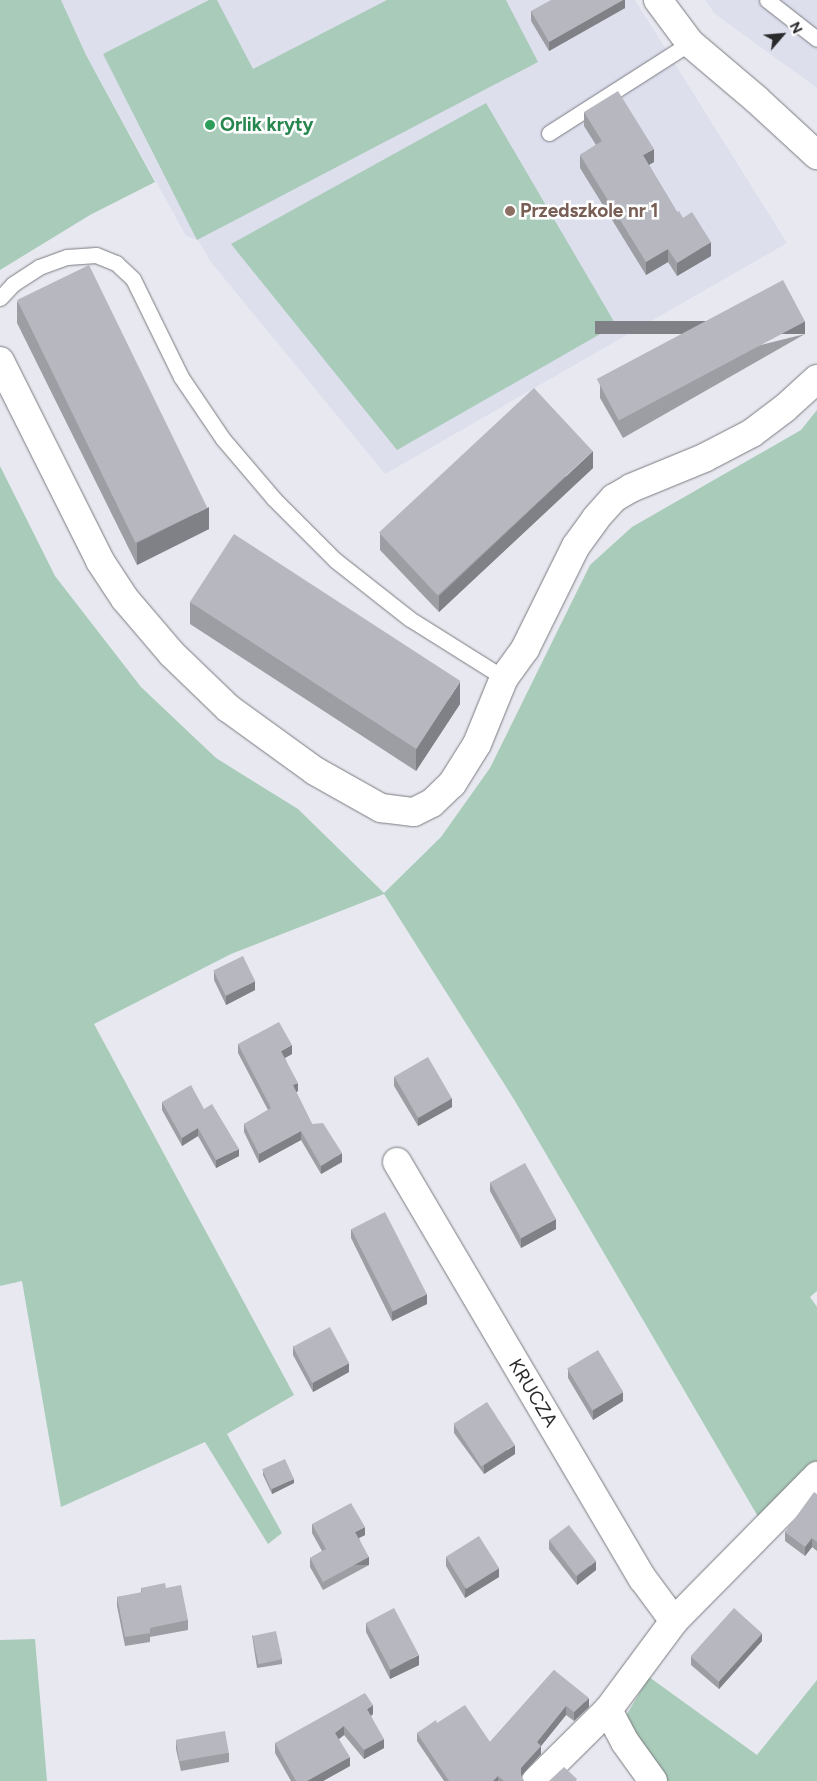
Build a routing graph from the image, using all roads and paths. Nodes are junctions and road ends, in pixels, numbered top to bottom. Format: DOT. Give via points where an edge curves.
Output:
graph roads {
  1 [pos="658,0"];
  2 [pos="767,0"];
  3 [pos="817,39"];
  4 [pos="690,43"];
  5 [pos="549,133"];
  6 [pos="817,155"];
  7 [pos="0,298"];
  8 [pos="0,361"];
  9 [pos="817,379"];
  10 [pos="504,678"];
  11 [pos="397,1162"];
  12 [pos="817,1476"];
  13 [pos="674,1621"];
  14 [pos="608,1710"];
  15 [pos="536,1781"];
  16 [pos="653,1781"];
  1 -- 4 [label="street"];
  2 -- 3 [label="lane"];
  4 -- 5 [label="lane"];
  4 -- 6 [label="street"];
  7 -- 10 [label="lane" via="12,284 39,267 66,256 96,255 116,263 133,279 181,377 223,439 274,499 335,560 410,620"];
  8 -- 10 [label="street" via="100,561 125,599 172,654 228,708 315,771 381,808 414,812 432,803 452,784 477,744"];
  9 -- 10 [label="street" via="752,433 614,498 576,546 525,649"];
  11 -- 13 [label="street, KRUCZA" via="643,1579"];
  12 -- 13 [label="street"];
  13 -- 14 [label="street"];
  14 -- 15 [label="street"];
  14 -- 16 [label="street" via="625,1742"];
}
